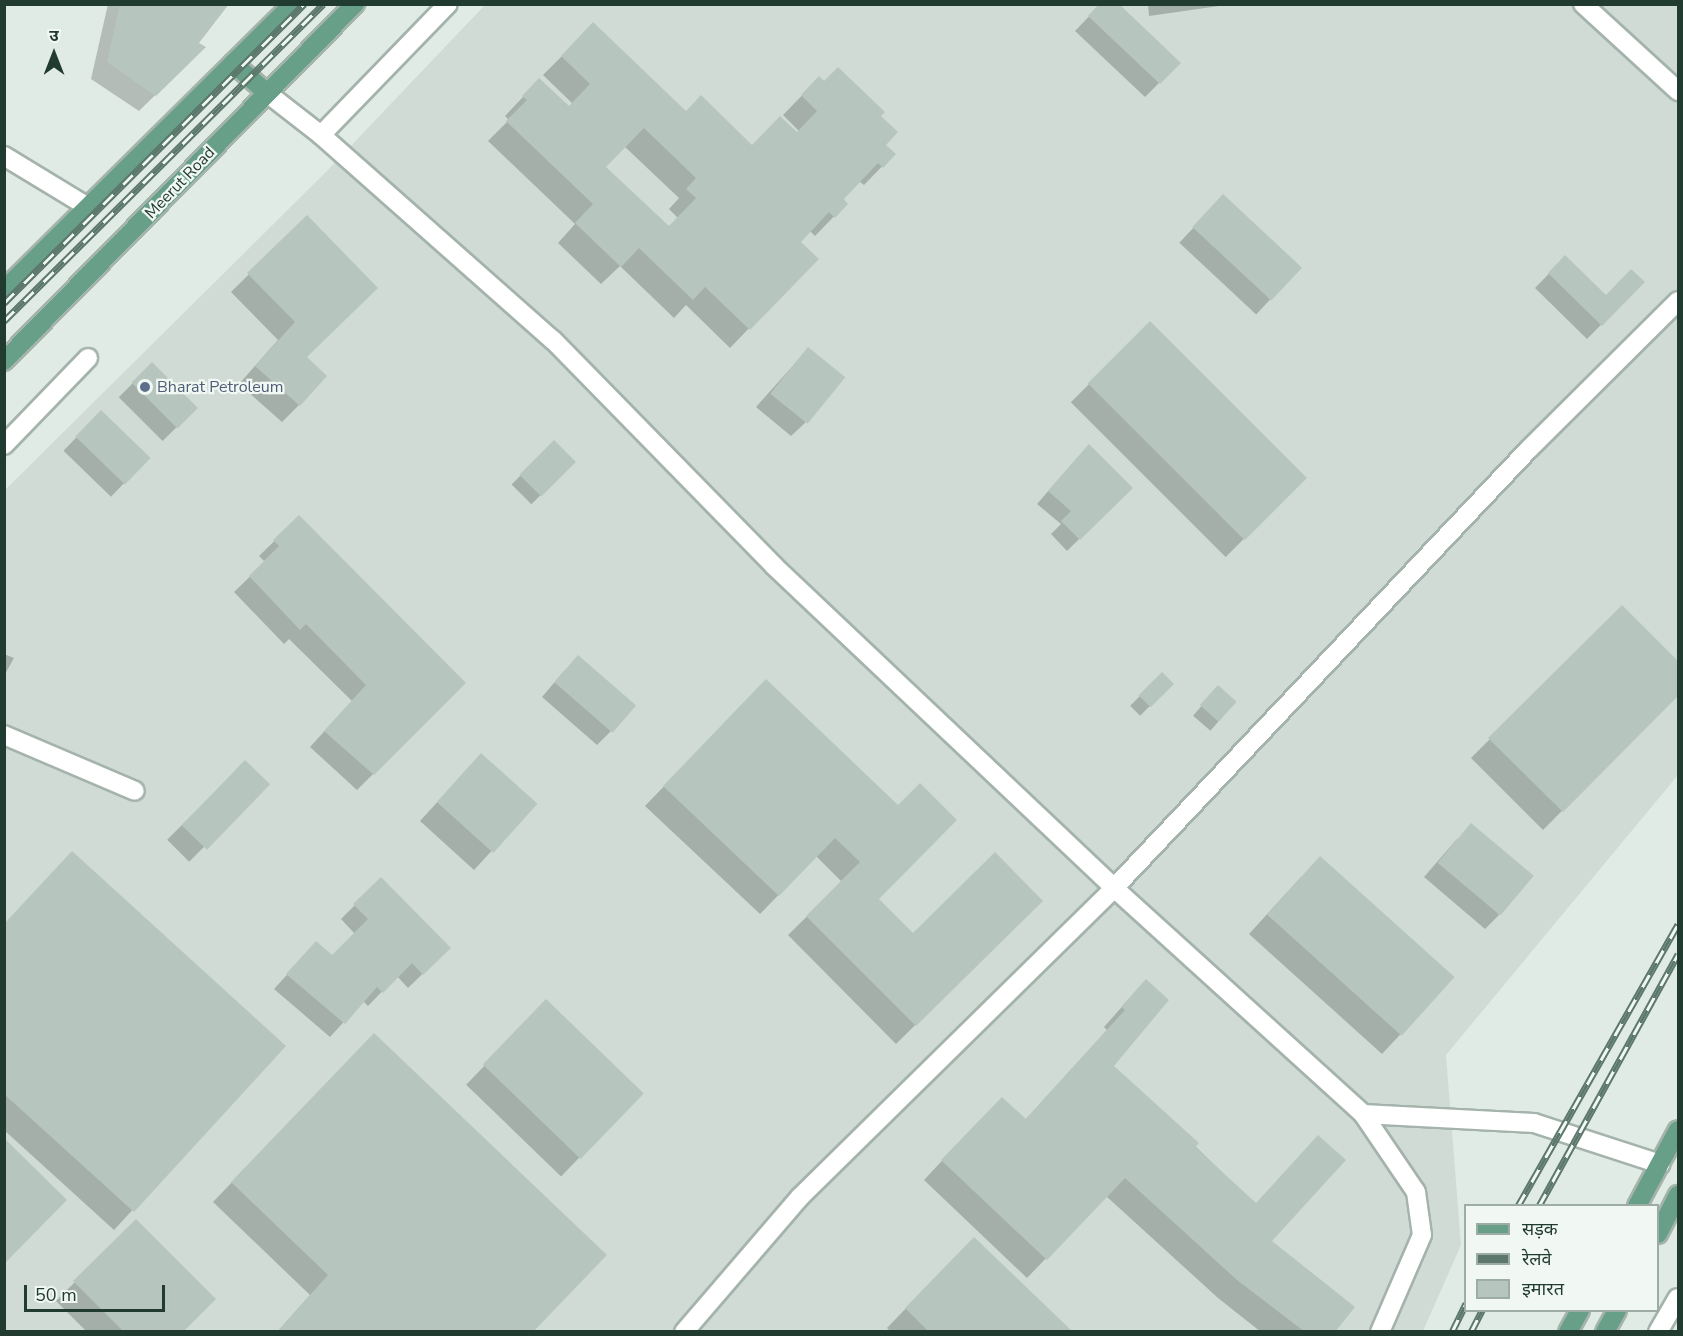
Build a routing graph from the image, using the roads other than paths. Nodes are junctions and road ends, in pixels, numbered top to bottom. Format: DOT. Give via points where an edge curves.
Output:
graph roads {
  1 [pos="293,4"];
  2 [pos="355,4"];
  3 [pos="448,4"];
  4 [pos="1583,4"];
  5 [pos="233,63"];
  6 [pos="1678,91"];
  7 [pos="267,93"];
  8 [pos="321,135"];
  9 [pos="4,156"];
  10 [pos="88,207"];
  11 [pos="4,290"];
  12 [pos="1678,300"];
  13 [pos="88,358"];
  14 [pos="4,362"];
  15 [pos="4,445"];
  16 [pos="4,735"];
  17 [pos="135,792"];
  18 [pos="1114,888"];
  19 [pos="1364,1114"];
  20 [pos="1678,1130"];
  21 [pos="1660,1164"];
  22 [pos="1678,1195"];
  23 [pos="1638,1204"];
  24 [pos="1659,1232"];
  25 [pos="1678,1298"];
  26 [pos="1579,1312"];
  27 [pos="1616,1312"];
  28 [pos="684,1332"];
  29 [pos="1380,1332"];
  30 [pos="1568,1332"];
  31 [pos="1605,1332"];
  32 [pos="1658,1332"];
  1 -- 5 [label="main road"];
  2 -- 7 [label="main road, Meerut Road"];
  3 -- 8 [label="street"];
  4 -- 6 [label="street"];
  5 -- 7 [label="main road"];
  5 -- 10 [label="main road"];
  7 -- 8 [label="street"];
  7 -- 14 [label="main road, Meerut Road"];
  8 -- 18 [label="street" via="553,340 774,566"];
  9 -- 10 [label="street"];
  10 -- 11 [label="main road"];
  12 -- 18 [label="street" via="1529,449"];
  13 -- 15 [label="street"];
  16 -- 17 [label="street"];
  18 -- 19 [label="street"];
  18 -- 28 [label="street" via="800,1197"];
  19 -- 21 [label="street" via="1534,1123"];
  19 -- 29 [label="street" via="1416,1192 1422,1235"];
  20 -- 21 [label="main road"];
  21 -- 23 [label="main road"];
  22 -- 24 [label="main road"];
  25 -- 32 [label="street"];
  26 -- 30 [label="main road"];
  27 -- 31 [label="main road"];
}
